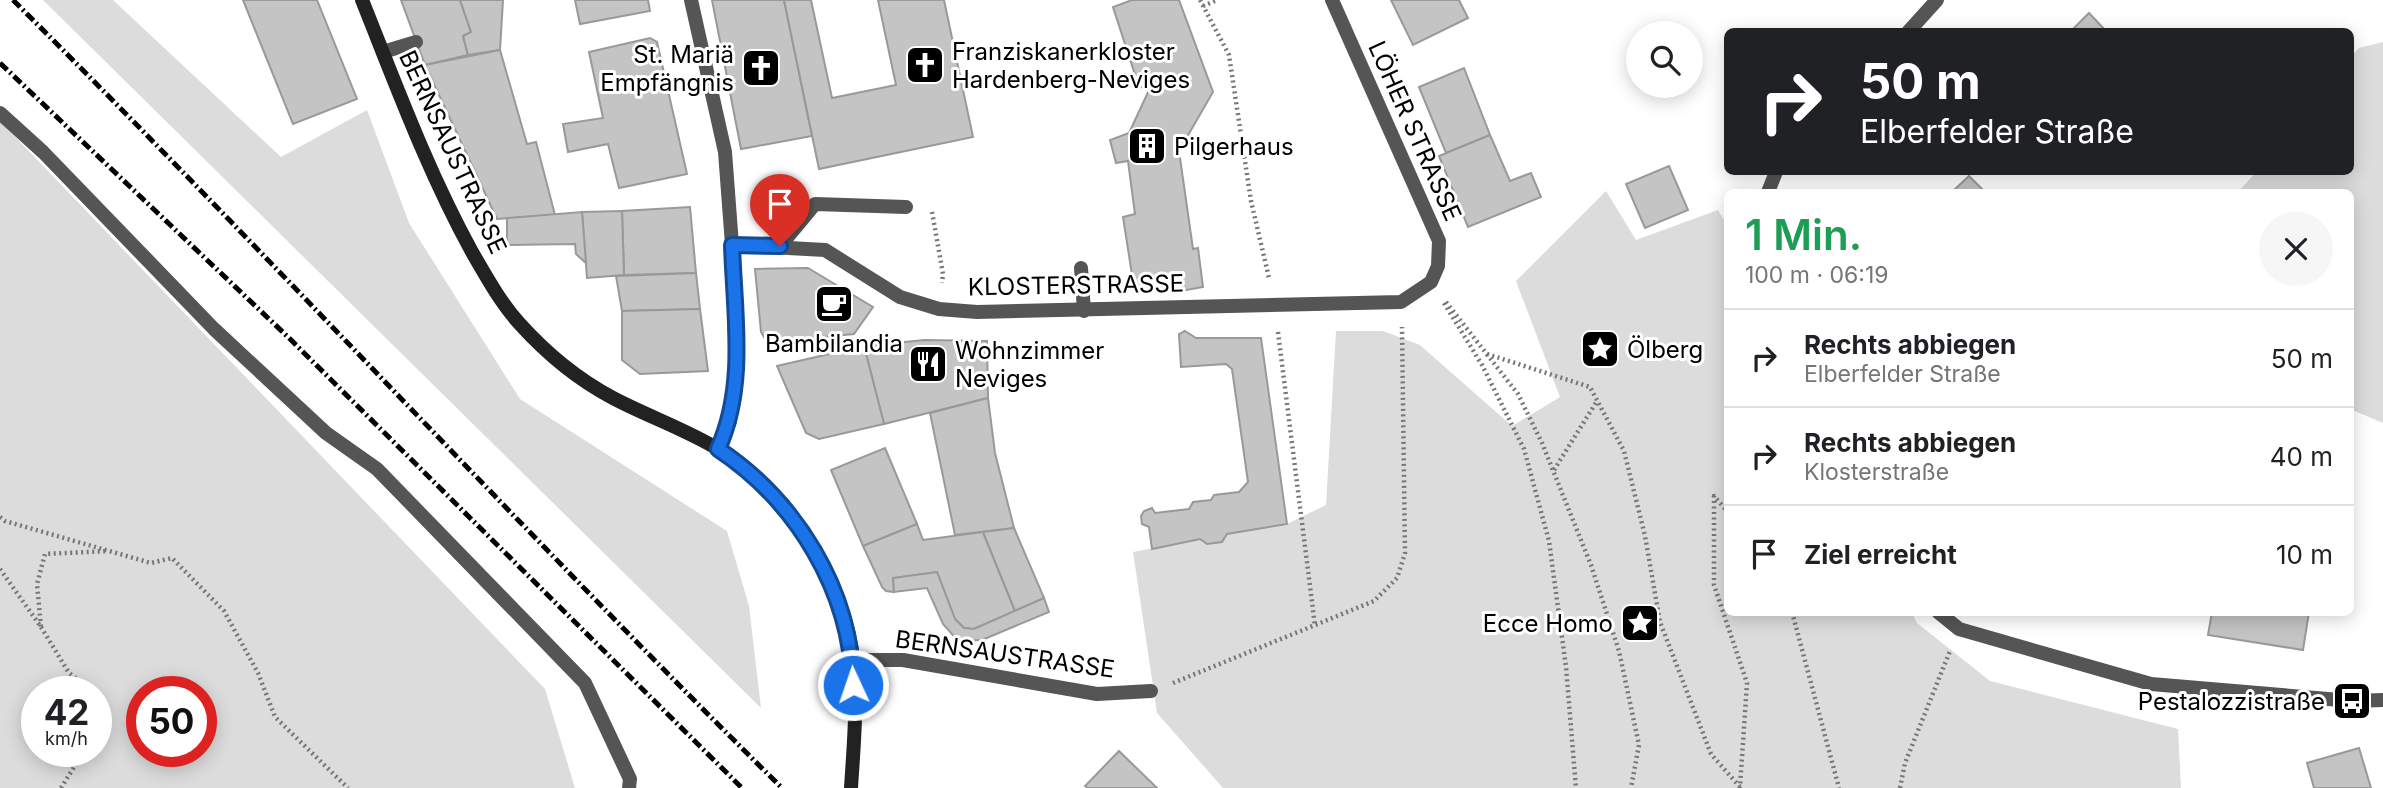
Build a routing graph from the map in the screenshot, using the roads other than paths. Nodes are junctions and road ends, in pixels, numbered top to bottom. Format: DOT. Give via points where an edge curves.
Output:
graph roads {
  1 [pos="362,0"];
  2 [pos="691,0"];
  3 [pos="1332,0"];
  4 [pos="1937,0"];
  5 [pos="1912,28"];
  6 [pos="416,42"];
  7 [pos="383,52"];
  8 [pos="0,113"];
  9 [pos="906,207"];
  10 [pos="732,245"];
  11 [pos="780,246"];
  12 [pos="1081,268"];
  13 [pos="1401,302"];
  14 [pos="1084,311"];
  15 [pos="718,449"];
  16 [pos="1943,616"];
  17 [pos="853,660"];
  18 [pos="1152,691"];
  19 [pos="2383,701"];
  20 [pos="629,788"];
  21 [pos="851,788"];
  1 -- 7 [label="main road, BERNSAUSTRASSE"];
  2 -- 10 [label="street" via="725,152"];
  3 -- 13 [label="street, LÖHER STRASSE" via="1439,241 1438,266 1431,282"];
  4 -- 5 [label="street"];
  6 -- 7 [label="street"];
  7 -- 15 [label="main road, BERNSAUSTRASSE" via="447,205 491,285 518,322 583,380"];
  8 -- 20 [label="street" via="215,329 326,433 377,469 585,683 630,779"];
  9 -- 11 [label="street" via="814,204"];
  10 -- 11 [label="street, KLOSTERSTRASSE"];
  10 -- 15 [label="street" via="736,373 730,421"];
  11 -- 14 [label="street, KLOSTERSTRASSE" via="825,250 900,297 939,309"];
  12 -- 14 [label="street"];
  13 -- 14 [label="street, KLOSTERSTRASSE"];
  15 -- 17 [label="main road, BERNSAUSTRASSE" via="761,481 798,526 836,597"];
  16 -- 19 [label="street" via="1959,629 2151,684"];
  17 -- 18 [label="street, BERNSAUSTRASSE" via="903,660 1097,694"];
  17 -- 21 [label="main road, BERNSAUSTRASSE"];
}
